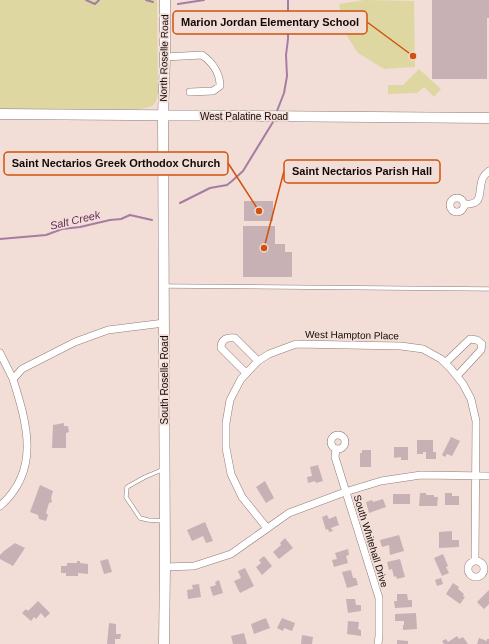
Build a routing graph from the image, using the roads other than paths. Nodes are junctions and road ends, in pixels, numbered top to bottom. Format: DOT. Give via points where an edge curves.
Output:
graph roads {
  1 [pos="165,0"];
  2 [pos="165,57"];
  3 [pos="190,92"];
  4 [pos="0,114"];
  5 [pos="163,116"];
  6 [pos="489,118"];
  7 [pos="489,171"];
  8 [pos="464,204"];
  9 [pos="164,286"];
  10 [pos="489,290"];
  11 [pos="164,323"];
  12 [pos="0,353"];
  13 [pos="258,361"];
  14 [pos="445,363"];
  15 [pos="246,373"];
  16 [pos="457,376"];
  17 [pos="13,379"];
  18 [pos="336,450"];
  19 [pos="165,468"];
  20 [pos="475,475"];
  21 [pos="489,476"];
  22 [pos="345,492"];
  23 [pos="0,506"];
  24 [pos="165,520"];
  25 [pos="267,528"];
  26 [pos="475,561"];
  27 [pos="165,567"];
  28 [pos="164,644"];
  29 [pos="378,644"];
  1 -- 2 [label="main road, North Roselle Road"];
  2 -- 3 [label="street" via="202,55 213,64 220,86 214,91"];
  2 -- 5 [label="main road, North Roselle Road"];
  4 -- 5 [label="main road, West Palatine Road"];
  5 -- 6 [label="main road, West Palatine Road"];
  5 -- 9 [label="main road, South Roselle Road"];
  7 -- 8 [label="street" via="484,176 478,201 470,205"];
  9 -- 10 [label="lane"];
  9 -- 11 [label="main road, South Roselle Road"];
  11 -- 17 [label="street" via="108,330 74,342 22,369"];
  11 -- 19 [label="main road, South Roselle Road"];
  12 -- 17 [label="street"];
  13 -- 14 [label="street, West Hampton Place" via="296,344 401,346 422,349"];
  13 -- 15 [label="street, West Hampton Place"];
  13 -- 15 [label="street" via="235,338 224,339 221,348"];
  14 -- 16 [label="street, West Hampton Place"];
  14 -- 16 [label="street" via="470,339 482,344 481,350"];
  15 -- 25 [label="street, West Hampton Place" via="230,400 226,423 226,448 231,474 242,497"];
  16 -- 20 [label="street, West Hampton Place" via="471,399 476,422"];
  17 -- 23 [label="street" via="21,404 28,451 26,469 16,488"];
  18 -- 22 [label="street, South Whitehall Drive" via="335,457"];
  19 -- 24 [label="main road, South Roselle Road"];
  19 -- 24 [label="lane" via="127,487 126,497 140,518"];
  20 -- 21 [label="street"];
  20 -- 22 [label="street" via="420,475 381,481"];
  20 -- 26 [label="street, West Hampton Place"];
  22 -- 25 [label="street" via="289,513"];
  22 -- 29 [label="street, South Whitehall Drive" via="379,598"];
  24 -- 27 [label="main road, South Roselle Road"];
  25 -- 27 [label="street" via="231,554 194,566"];
  27 -- 28 [label="main road, South Roselle Road"];
}
